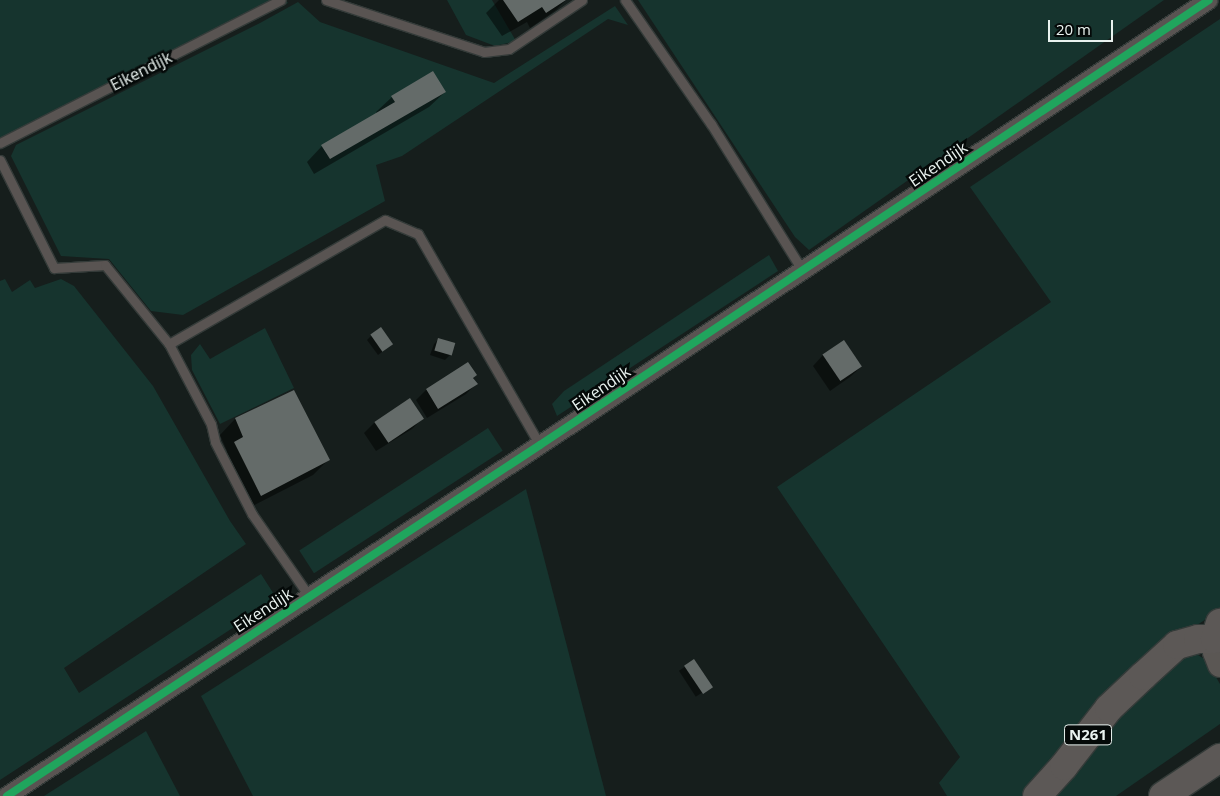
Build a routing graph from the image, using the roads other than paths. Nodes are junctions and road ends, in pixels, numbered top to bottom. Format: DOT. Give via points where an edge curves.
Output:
graph roads {
  1 [pos="281,0"];
  2 [pos="326,0"];
  3 [pos="582,0"];
  4 [pos="625,0"];
  5 [pos="1209,0"];
  6 [pos="0,143"];
  7 [pos="0,160"];
  8 [pos="803,271"];
  9 [pos="169,344"];
  10 [pos="540,446"];
  11 [pos="309,596"];
  12 [pos="1218,635"];
  13 [pos="1220,665"];
  14 [pos="1220,758"];
  15 [pos="6,796"];
  16 [pos="1037,796"];
  17 [pos="1163,796"];
  1 -- 6 [label="lane, Eikendijk"];
  2 -- 3 [label="lane" via="484,52 509,49"];
  4 -- 8 [label="lane" via="711,124"];
  5 -- 8 [label="street, Eikendijk"];
  7 -- 9 [label="lane" via="54,268 105,265"];
  8 -- 10 [label="street, Eikendijk"];
  9 -- 10 [label="lane" via="385,220 418,234"];
  9 -- 11 [label="lane" via="211,424 215,442 252,514"];
  10 -- 11 [label="street, Eikendijk"];
  11 -- 15 [label="street, Eikendijk"];
  12 -- 13 [label="main road" via="1216,652"];
  12 -- 16 [label="highway, N261" via="1178,645 1154,665 1109,708"];
  14 -- 17 [label="highway"];
}
